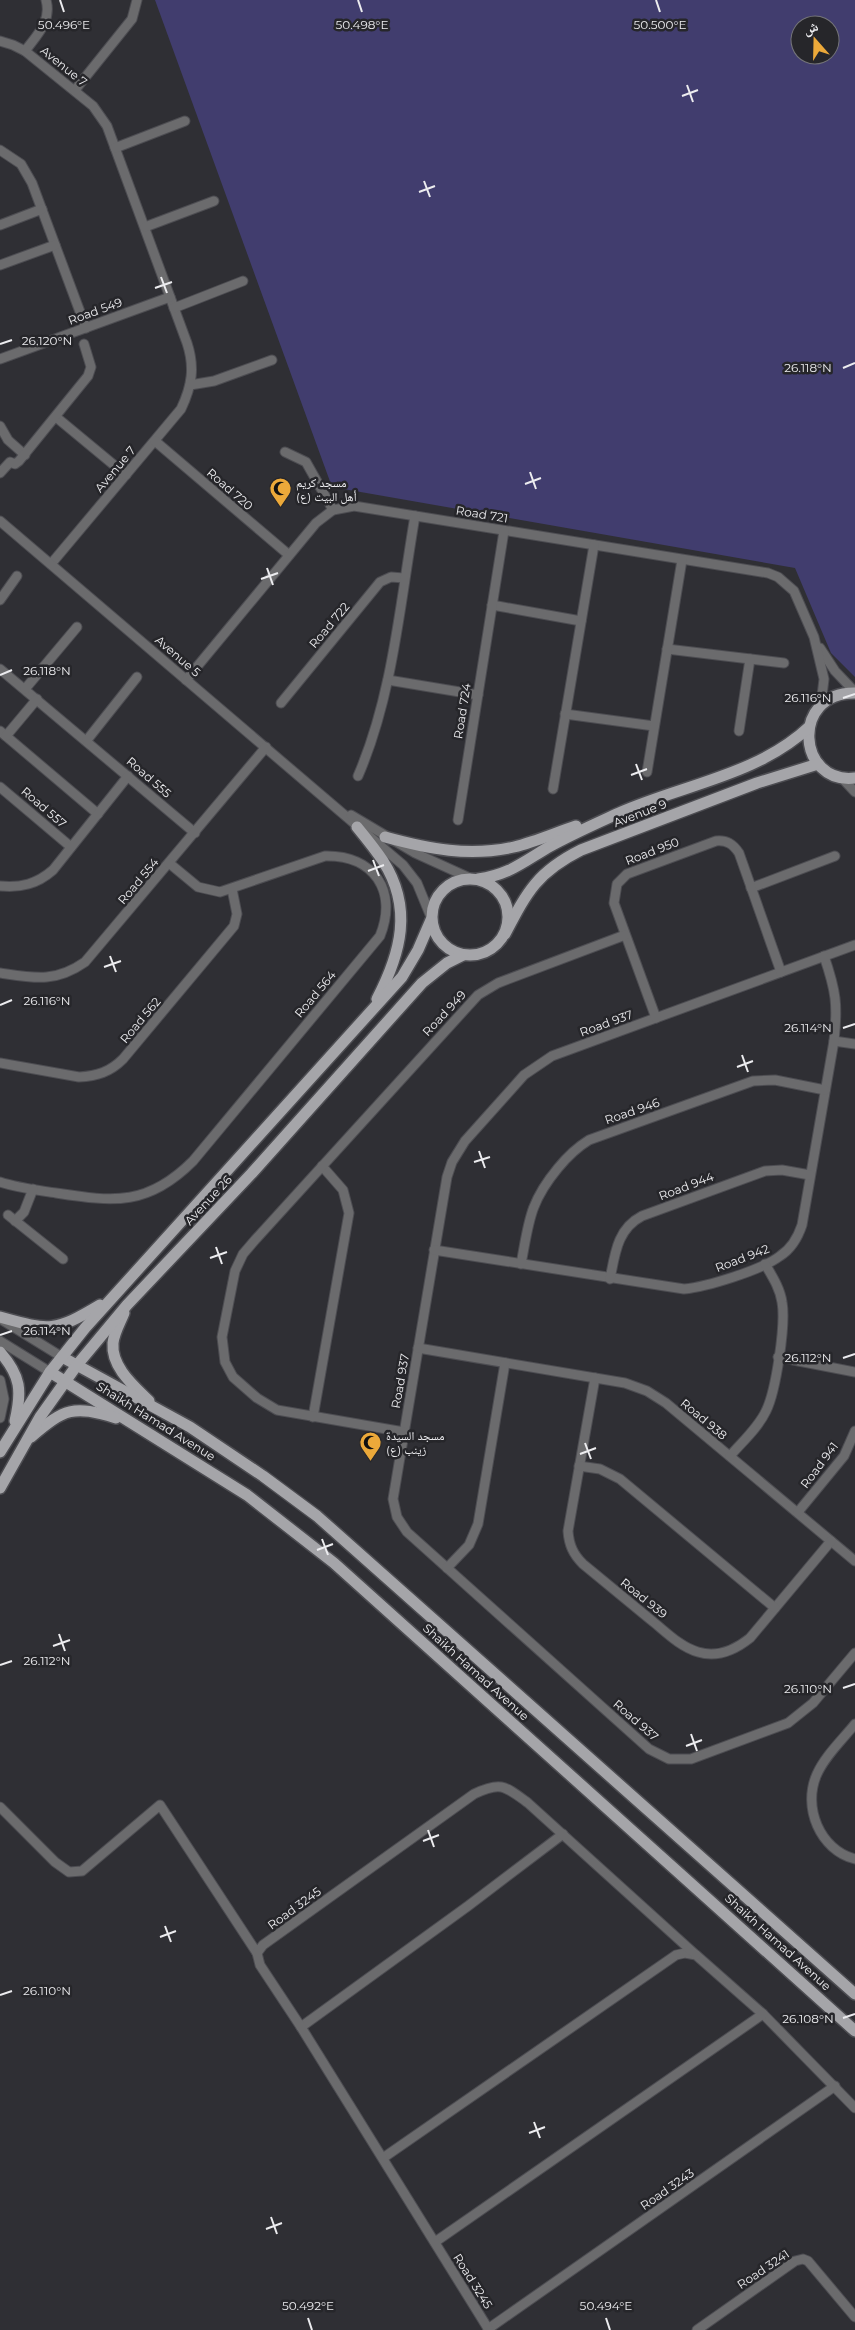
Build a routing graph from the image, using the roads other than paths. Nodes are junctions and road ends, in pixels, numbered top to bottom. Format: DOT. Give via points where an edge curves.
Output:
graph roads {
  1 [pos="46,0"];
  2 [pos="137,0"];
  3 [pos="0,41"];
  4 [pos="26,51"];
  5 [pos="75,90"];
  6 [pos="185,121"];
  7 [pos="115,148"];
  8 [pos="0,150"];
  9 [pos="214,201"];
  10 [pos="42,209"];
  11 [pos="0,225"];
  12 [pos="144,227"];
  13 [pos="55,245"];
  14 [pos="0,265"];
  15 [pos="243,281"];
  16 [pos="170,297"];
  17 [pos="174,308"];
  18 [pos="86,328"];
  19 [pos="84,344"];
  20 [pos="0,359"];
  21 [pos="272,360"];
  22 [pos="190,385"];
  23 [pos="56,417"];
  24 [pos="0,426"];
  25 [pos="155,441"];
  26 [pos="285,452"];
  27 [pos="25,455"];
  28 [pos="0,473"];
  29 [pos="126,475"];
  30 [pos="333,510"];
  31 [pos="415,516"];
  32 [pos="0,521"];
  33 [pos="504,531"];
  34 [pos="594,545"];
  35 [pos="289,555"];
  36 [pos="682,560"];
  37 [pos="50,564"];
  38 [pos="17,576"];
  39 [pos="404,578"];
  40 [pos="0,600"];
  41 [pos="492,606"];
  42 [pos="581,621"];
  43 [pos="77,627"];
  44 [pos="814,637"];
  45 [pos="667,649"];
  46 [pos="750,659"];
  47 [pos="784,664"];
  48 [pos="0,668"];
  49 [pos="137,677"];
  50 [pos="186,680"];
  51 [pos="388,680"];
  52 [pos="25,689"];
  53 [pos="855,692"];
  54 [pos="478,694"];
  55 [pos="37,699"];
  56 [pos="281,703"];
  57 [pos="821,704"];
  58 [pos="566,714"];
  59 [pos="654,726"];
  60 [pos="809,727"];
  61 [pos="739,732"];
  62 [pos="3,734"];
  63 [pos="87,740"];
  64 [pos="266,748"];
  65 [pos="818,764"];
  66 [pos="647,772"];
  67 [pos="128,776"];
  68 [pos="358,776"];
  69 [pos="841,777"];
  70 [pos="855,778"];
  71 [pos="0,786"];
  72 [pos="553,789"];
  73 [pos="855,792"];
  74 [pos="340,809"];
  75 [pos="620,812"];
  76 [pos="98,814"];
  77 [pos="458,820"];
  78 [pos="357,827"];
  79 [pos="195,833"];
  80 [pos="385,837"];
  81 [pos="71,847"];
  82 [pos="835,856"];
  83 [pos="169,863"];
  84 [pos="475,879"];
  85 [pos="0,886"];
  86 [pos="751,888"];
  87 [pos="232,889"];
  88 [pos="431,918"];
  89 [pos="504,934"];
  90 [pos="625,936"];
  91 [pos="855,945"];
  92 [pos="463,955"];
  93 [pos="824,956"];
  94 [pos="781,972"];
  95 [pos="0,973"];
  96 [pos="369,1014"];
  97 [pos="656,1018"];
  98 [pos="834,1041"];
  99 [pos="855,1044"];
  100 [pos="0,1063"];
  101 [pos="825,1090"];
  102 [pos="322,1166"];
  103 [pos="810,1175"];
  104 [pos="0,1182"];
  105 [pos="33,1189"];
  106 [pos="8,1215"];
  107 [pos="16,1222"];
  108 [pos="434,1250"];
  109 [pos="63,1258"];
  110 [pos="521,1264"];
  111 [pos="765,1264"];
  112 [pos="610,1278"];
  113 [pos="110,1300"];
  114 [pos="127,1305"];
  115 [pos="0,1318"];
  116 [pos="0,1341"];
  117 [pos="418,1348"];
  118 [pos="0,1352"];
  119 [pos="62,1357"];
  120 [pos="778,1357"];
  121 [pos="505,1363"];
  122 [pos="76,1365"];
  123 [pos="50,1372"];
  124 [pos="855,1372"];
  125 [pos="595,1378"];
  126 [pos="0,1380"];
  127 [pos="65,1381"];
  128 [pos="160,1410"];
  129 [pos="313,1417"];
  130 [pos="0,1418"];
  131 [pos="131,1422"];
  132 [pos="12,1431"];
  133 [pos="855,1431"];
  134 [pos="404,1432"];
  135 [pos="24,1442"];
  136 [pos="0,1452"];
  137 [pos="730,1456"];
  138 [pos="579,1466"];
  139 [pos="0,1488"];
  140 [pos="798,1512"];
  141 [pos="831,1541"];
  142 [pos="855,1561"];
  143 [pos="447,1568"];
  144 [pos="775,1608"];
  145 [pos="855,1653"];
  146 [pos="855,1724"];
  147 [pos="0,1807"];
  148 [pos="563,1834"];
  149 [pos="855,1859"];
  150 [pos="258,1953"];
  151 [pos="696,1955"];
  152 [pos="855,1994"];
  153 [pos="763,2014"];
  154 [pos="301,2026"];
  155 [pos="855,2031"];
  156 [pos="835,2086"];
  157 [pos="855,2108"];
  158 [pos="382,2158"];
  159 [pos="435,2242"];
  160 [pos="855,2317"];
  161 [pos="703,2328"];
  162 [pos="488,2330"];
  1 -- 4 [label="street" via="46,23"];
  2 -- 5 [label="street" via="132,19"];
  3 -- 4 [label="street, Avenue 7"];
  4 -- 5 [label="street, Avenue 7"];
  5 -- 7 [label="street, Avenue 7" via="101,115"];
  6 -- 7 [label="street"];
  7 -- 12 [label="street, Avenue 7"];
  8 -- 10 [label="street" via="27,173"];
  9 -- 12 [label="street"];
  10 -- 11 [label="street"];
  10 -- 13 [label="street"];
  12 -- 16 [label="street, Avenue 7"];
  13 -- 14 [label="street"];
  13 -- 18 [label="street"];
  15 -- 17 [label="street"];
  16 -- 17 [label="street, Avenue 7"];
  16 -- 18 [label="street, Road 549"];
  17 -- 22 [label="street, Avenue 7" via="191,355"];
  18 -- 20 [label="street, Road 549"];
  19 -- 23 [label="street" via="90,373"];
  21 -- 22 [label="street" via="214,381"];
  22 -- 25 [label="street, Avenue 7" via="181,408"];
  23 -- 27 [label="street"];
  23 -- 29 [label="street"];
  24 -- 27 [label="street" via="8,440"];
  25 -- 29 [label="street, Avenue 7"];
  25 -- 35 [label="street, Road 720"];
  26 -- 30 [label="street" via="306,462"];
  27 -- 28 [label="street" via="17,464 10,462"];
  29 -- 37 [label="street, Avenue 7"];
  30 -- 31 [label="street, Road 721" via="354,506"];
  30 -- 35 [label="street, Road 721" via="316,522"];
  31 -- 33 [label="street, Road 721"];
  31 -- 39 [label="street"];
  32 -- 37 [label="street, Avenue 5"];
  33 -- 34 [label="street, Road 721"];
  33 -- 41 [label="street, Road 724"];
  34 -- 36 [label="street, Road 721"];
  34 -- 42 [label="street"];
  35 -- 50 [label="street, Road 721"];
  36 -- 44 [label="street, Road 721" via="778,577 794,591"];
  36 -- 45 [label="street"];
  37 -- 50 [label="street, Avenue 5"];
  38 -- 40 [label="street"];
  39 -- 51 [label="street"];
  39 -- 56 [label="street, Road 722" via="391,577 380,582"];
  41 -- 42 [label="street"];
  41 -- 54 [label="street, Road 724"];
  42 -- 58 [label="street"];
  43 -- 52 [label="street"];
  44 -- 53 [label="street, Road 721" via="834,671"];
  44 -- 57 [label="street, Road 721" via="824,679"];
  45 -- 46 [label="street"];
  45 -- 59 [label="street"];
  46 -- 47 [label="street"];
  46 -- 61 [label="street"];
  48 -- 52 [label="street, Road 555"];
  49 -- 63 [label="street"];
  50 -- 64 [label="street, Avenue 5"];
  51 -- 54 [label="street"];
  51 -- 68 [label="street" via="376,733"];
  52 -- 55 [label="street, Road 555"];
  53 -- 57 [label="main road" via="838,695"];
  54 -- 77 [label="street, Road 724"];
  55 -- 62 [label="street"];
  55 -- 63 [label="street, Road 555"];
  57 -- 60 [label="main road"];
  58 -- 59 [label="street"];
  58 -- 72 [label="street"];
  59 -- 66 [label="street"];
  60 -- 65 [label="main road" via="809,747"];
  60 -- 75 [label="main road, Avenue 9" via="767,758"];
  62 -- 76 [label="street"];
  63 -- 67 [label="street, Road 555"];
  64 -- 74 [label="street, Avenue 5"];
  64 -- 79 [label="street, Road 554"];
  65 -- 69 [label="main road"];
  65 -- 89 [label="main road, Avenue 9" via="758,782 562,860 530,889"];
  67 -- 76 [label="street, Road 557"];
  67 -- 79 [label="street, Road 555"];
  69 -- 70 [label="main road"];
  69 -- 73 [label="street"];
  71 -- 81 [label="street, Road 557"];
  74 -- 78 [label="street, Avenue 5"];
  74 -- 80 [label="street, Avenue 5"];
  75 -- 80 [label="main road" via="514,847 490,851 447,851"];
  75 -- 84 [label="main road, Avenue 9" via="554,844 514,869 501,875"];
  76 -- 81 [label="street, Road 557"];
  78 -- 88 [label="street, Avenue 5" via="411,873 418,882"];
  78 -- 96 [label="main road" via="384,862 396,889 402,916 397,953"];
  79 -- 83 [label="street, Road 554"];
  80 -- 84 [label="street, Avenue 5"];
  81 -- 85 [label="street, Road 557" via="44,877 23,886"];
  82 -- 86 [label="street"];
  83 -- 87 [label="street, Road 564" via="198,887 215,891"];
  83 -- 95 [label="street, Road 554" via="94,952 73,970 47,978"];
  84 -- 88 [label="main road" via="460,880 444,889 433,905"];
  84 -- 89 [label="main road" via="489,884 505,900 508,923"];
  86 -- 90 [label="street, Road 950" via="739,853 724,840 627,874 616,884 614,895"];
  86 -- 94 [label="street, Road 950"];
  87 -- 100 [label="street, Road 562" via="236,914 234,926 114,1068 103,1074 79,1077"];
  87 -- 105 [label="street, Road 564" via="325,856 340,856 355,860 378,879 385,892 385,922 380,936 181,1174 150,1192 115,1200"];
  88 -- 92 [label="main road" via="438,939 453,952"];
  88 -- 96 [label="main road, Avenue 26" via="406,970"];
  89 -- 92 [label="main road" via="492,949"];
  90 -- 97 [label="street, Road 950"];
  90 -- 102 [label="street, Road 949" via="498,983 478,995"];
  91 -- 93 [label="street, Road 937"];
  92 -- 114 [label="main road, Avenue 26" via="422,983 252,1173"];
  93 -- 94 [label="street, Road 937"];
  93 -- 98 [label="street, Road 942" via="836,996"];
  94 -- 97 [label="street, Road 937"];
  96 -- 113 [label="main road, Avenue 26"];
  97 -- 108 [label="street, Road 937" via="552,1056 518,1081 465,1141 452,1162"];
  98 -- 99 [label="street"];
  98 -- 101 [label="street, Road 942"];
  101 -- 103 [label="street, Road 942"];
  101 -- 110 [label="street, Road 946" via="775,1080 753,1082 589,1140 569,1155 537,1197"];
  102 -- 129 [label="street" via="343,1190 349,1214"];
  102 -- 129 [label="street, Road 949" via="243,1254 232,1280 222,1337 223,1354 233,1377 277,1410"];
  103 -- 111 [label="street, Road 942" via="799,1232 785,1252"];
  103 -- 112 [label="street, Road 944" via="782,1170 765,1171 642,1216 621,1235"];
  104 -- 105 [label="street, Road 564"];
  105 -- 107 [label="street" via="27,1207"];
  106 -- 107 [label="street"];
  107 -- 109 [label="street"];
  108 -- 110 [label="street, Road 942"];
  108 -- 117 [label="street, Road 937"];
  110 -- 112 [label="street, Road 942"];
  111 -- 112 [label="street, Road 942" via="702,1287 684,1289"];
  111 -- 120 [label="street" via="783,1303"];
  113 -- 115 [label="main road" via="59,1327 36,1327"];
  113 -- 119 [label="main road, Avenue 26"];
  114 -- 122 [label="main road, Avenue 26"];
  114 -- 128 [label="main road" via="114,1343 116,1358 127,1378"];
  115 -- 119 [label="street"];
  116 -- 123 [label="street"];
  117 -- 121 [label="street, Road 938"];
  117 -- 134 [label="street, Road 937"];
  118 -- 132 [label="main road" via="11,1365 19,1388"];
  119 -- 122 [label="main road, Shaikh Hamad Avenue"];
  119 -- 123 [label="main road, Avenue 26"];
  120 -- 124 [label="street"];
  120 -- 137 [label="street" via="766,1411"];
  121 -- 125 [label="street, Road 938"];
  121 -- 143 [label="street" via="478,1524 469,1545"];
  122 -- 127 [label="main road, Avenue 26"];
  122 -- 128 [label="main road, Shaikh Hamad Avenue"];
  123 -- 127 [label="main road, Shaikh Hamad Avenue"];
  123 -- 132 [label="main road, Avenue 26"];
  125 -- 137 [label="street, Road 938" via="636,1386 657,1396"];
  125 -- 138 [label="street, Road 939"];
  126 -- 130 [label="street" via="4,1399"];
  127 -- 131 [label="main road, Shaikh Hamad Avenue"];
  127 -- 135 [label="main road, Avenue 26"];
  128 -- 152 [label="main road, Shaikh Hamad Avenue" via="239,1459 317,1516"];
  129 -- 134 [label="street, Road 949"];
  131 -- 135 [label="main road" via="90,1410 72,1410 53,1418"];
  131 -- 155 [label="main road, Shaikh Hamad Avenue" via="247,1495 334,1562"];
  132 -- 136 [label="main road, Avenue 26"];
  133 -- 140 [label="street, Road 941" via="844,1456"];
  134 -- 143 [label="street, Road 937" via="393,1493 395,1511 403,1528"];
  135 -- 139 [label="main road, Avenue 26"];
  137 -- 140 [label="street, Road 938"];
  138 -- 144 [label="street" via="600,1469 620,1478"];
  138 -- 144 [label="street, Road 939" via="568,1531 574,1555 677,1641 698,1652 731,1651 750,1638"];
  140 -- 141 [label="street, Road 938"];
  141 -- 142 [label="street, Road 938"];
  141 -- 144 [label="street, Road 939"];
  143 -- 145 [label="street, Road 937" via="649,1749 669,1760 691,1759 788,1723 813,1703"];
  146 -- 149 [label="street" via="816,1776 812,1809 819,1832 830,1847"];
  147 -- 150 [label="street" via="69,1872 82,1871 160,1805"];
  148 -- 150 [label="street, Road 3245" via="508,1789 492,1786 474,1794 263,1945"];
  148 -- 151 [label="street, Road 3245"];
  148 -- 154 [label="street"];
  150 -- 154 [label="street, Road 3245" via="260,1965"];
  151 -- 153 [label="street, Road 3245"];
  151 -- 158 [label="street" via="676,1955"];
  153 -- 156 [label="street, Road 3245"];
  153 -- 159 [label="street"];
  154 -- 158 [label="street, Road 3245"];
  156 -- 157 [label="street"];
  156 -- 162 [label="street, Road 3243"];
  158 -- 159 [label="street, Road 3245"];
  159 -- 162 [label="street, Road 3245"];
  160 -- 161 [label="street, Road 3241" via="803,2259 795,2261"];
}
